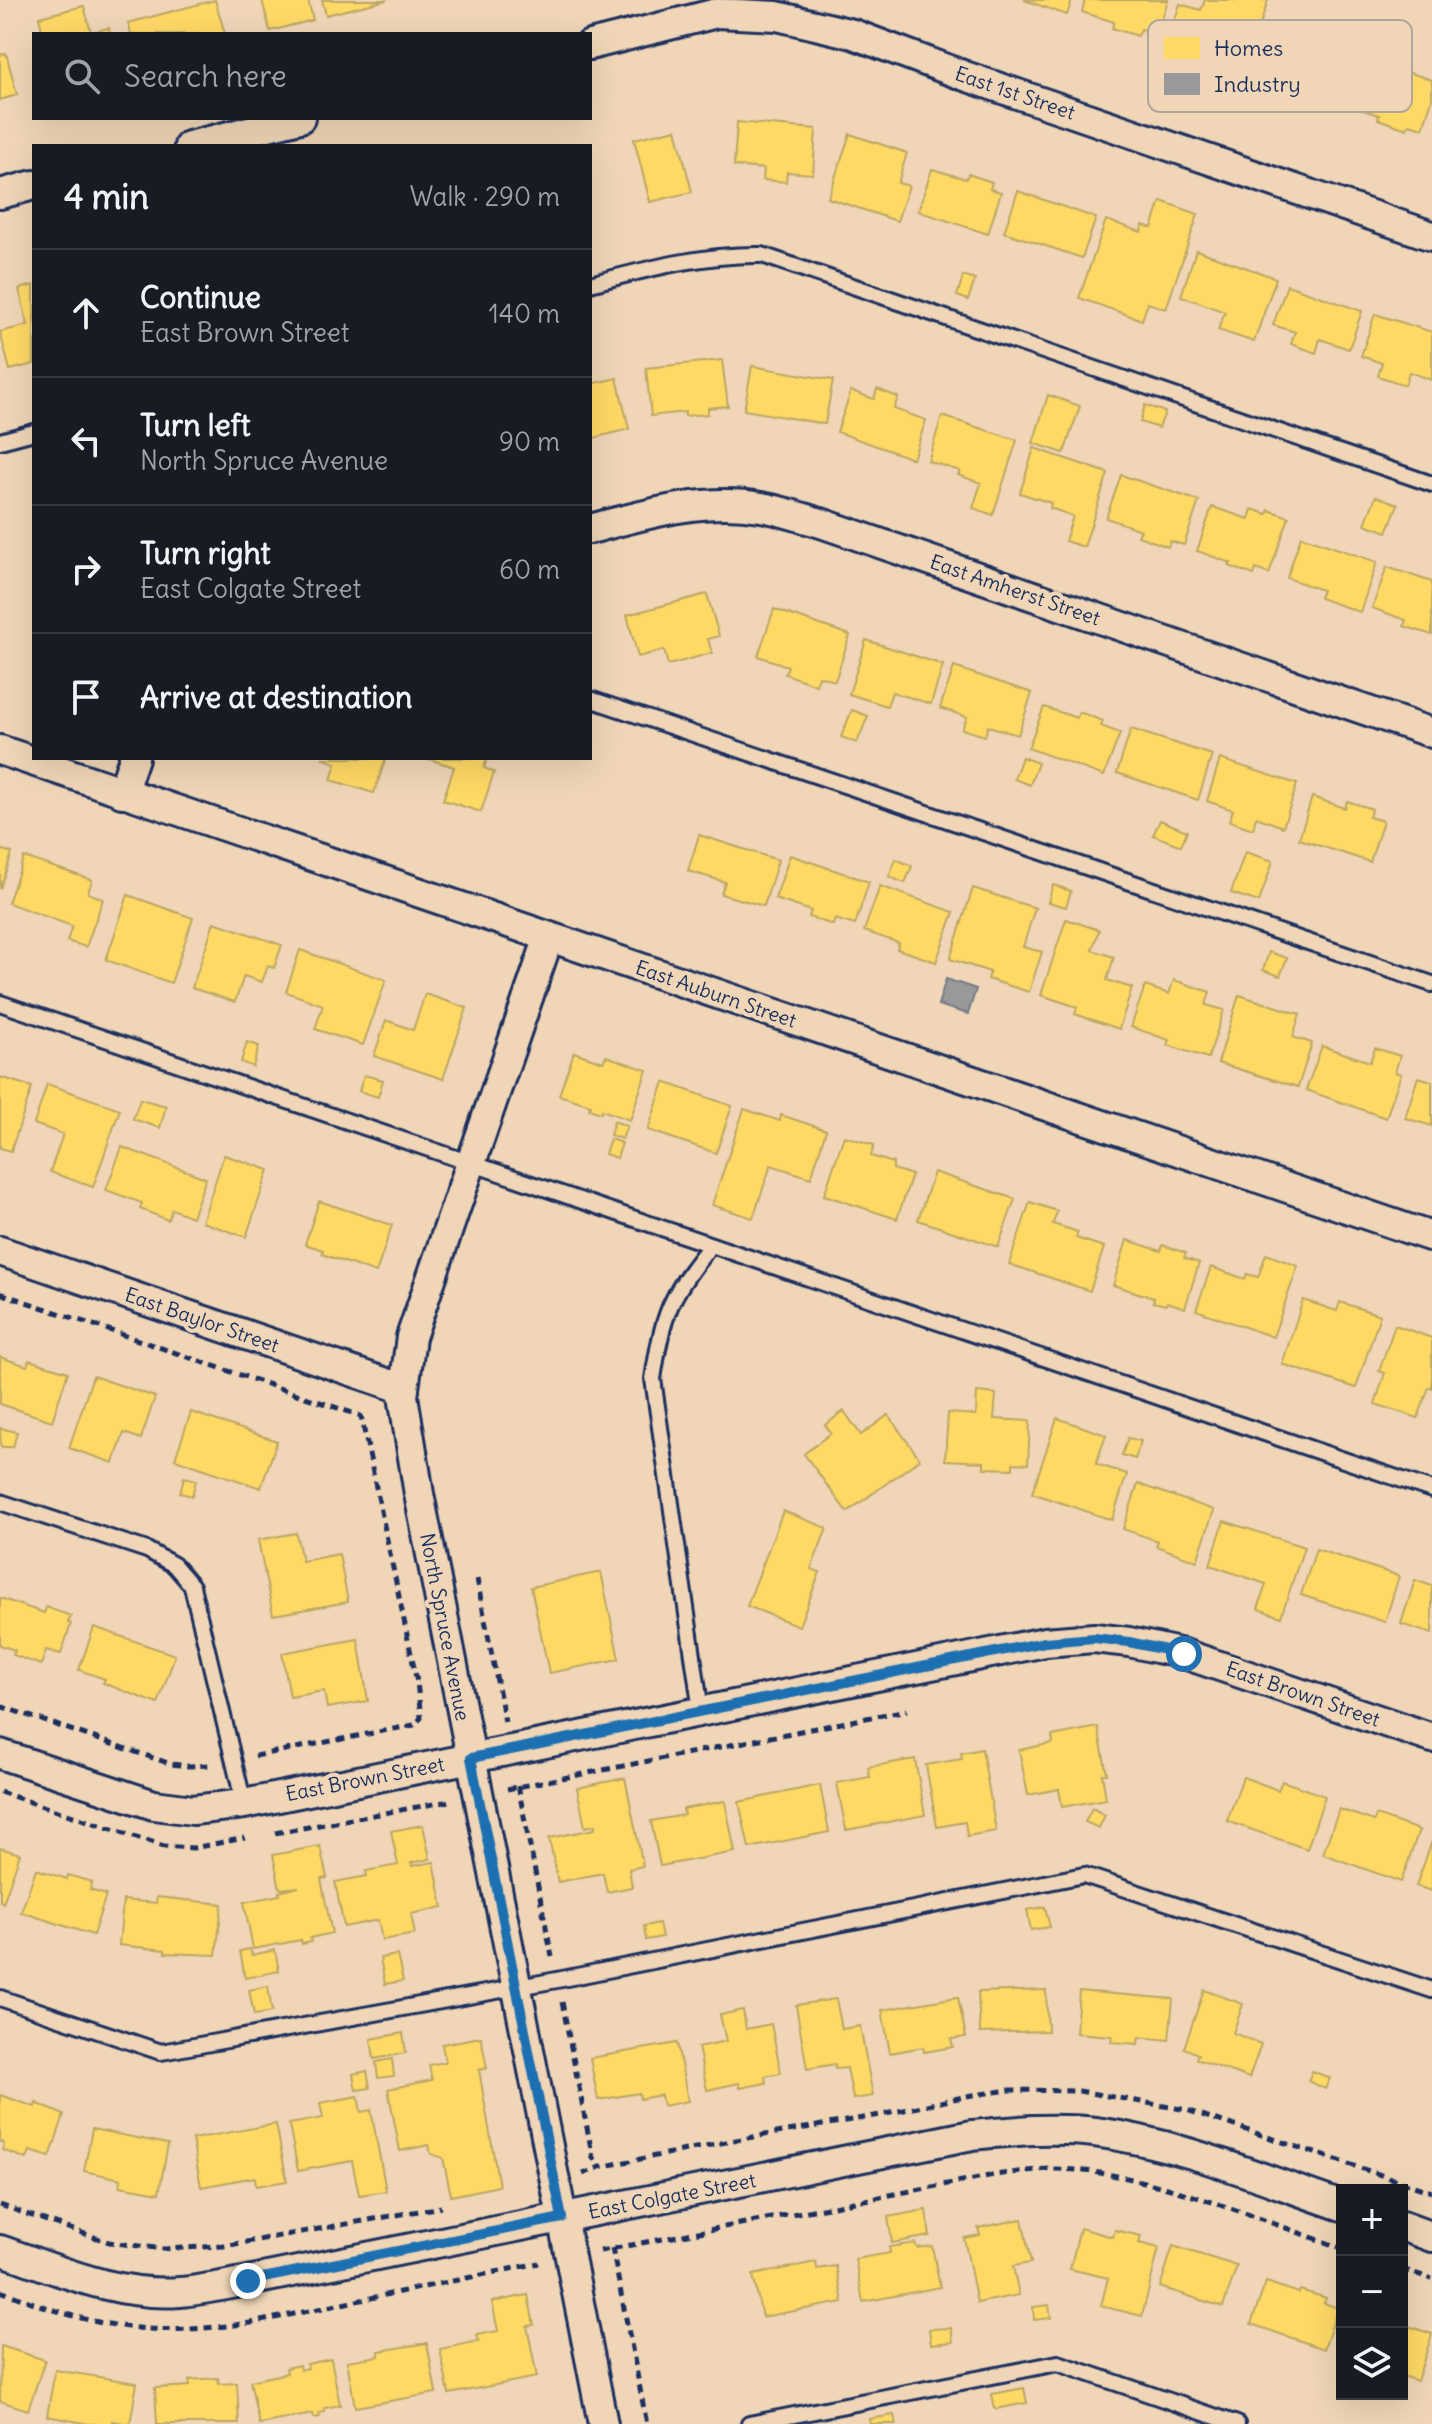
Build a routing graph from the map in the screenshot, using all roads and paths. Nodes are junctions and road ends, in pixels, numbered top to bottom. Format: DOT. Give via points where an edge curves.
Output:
graph roads {
  1 [pos="592,44"];
  2 [pos="292,120"];
  3 [pos="197,144"];
  4 [pos="32,186"];
  5 [pos="0,194"];
  6 [pos="1432,236"];
  7 [pos="592,283"];
  8 [pos="32,433"];
  9 [pos="0,441"];
  10 [pos="1432,484"];
  11 [pos="592,528"];
  12 [pos="592,700"];
  13 [pos="1432,733"];
  14 [pos="0,750"];
  15 [pos="133,760"];
  16 [pos="122,793"];
  17 [pos="549,937"];
  18 [pos="1432,984"];
  19 [pos="0,1003"];
  20 [pos="471,1164"];
  21 [pos="1432,1237"];
  22 [pos="711,1245"];
  23 [pos="0,1251"];
  24 [pos="0,1293"];
  25 [pos="404,1389"];
  26 [pos="1432,1490"];
  27 [pos="0,1502"];
  28 [pos="477,1579"];
  29 [pos="495,1671"];
  30 [pos="455,1680"];
  31 [pos="417,1682"];
  32 [pos="0,1706"];
  33 [pos="701,1711"];
  34 [pos="1432,1738"];
  35 [pos="511,1750"];
  36 [pos="0,1754"];
  37 [pos="471,1758"];
  38 [pos="233,1761"];
  39 [pos="244,1804"];
  40 [pos="557,1980"];
  41 [pos="517,1987"];
  42 [pos="1432,1990"];
  43 [pos="0,1998"];
  44 [pos="600,2167"];
  45 [pos="1336,2204"];
  46 [pos="562,2218"];
  47 [pos="1408,2228"];
  48 [pos="1432,2237"];
  49 [pos="1336,2246"];
  50 [pos="612,2248"];
  51 [pos="0,2250"];
  52 [pos="570,2256"];
  53 [pos="1408,2271"];
  54 [pos="1432,2279"];
  55 [pos="0,2291"];
  56 [pos="603,2424"];
  57 [pos="647,2424"];
  58 [pos="749,2424"];
  59 [pos="1237,2424"];
  1 -- 6 [label="street, East 1st Street" via="717,13 777,16 853,34"];
  2 -- 3 [label="street"];
  4 -- 5 [label="street"];
  7 -- 10 [label="lane" via="663,265 762,255"];
  8 -- 9 [label="lane"];
  11 -- 13 [label="street, East Amherst Street" via="676,507 762,507"];
  12 -- 18 [label="lane"];
  14 -- 16 [label="street, East Auburn Street"];
  15 -- 16 [label="street"];
  16 -- 17 [label="street, East Auburn Street"];
  17 -- 20 [label="street, North Spruce Avenue"];
  17 -- 21 [label="street, East Auburn Street"];
  19 -- 20 [label="lane"];
  20 -- 22 [label="lane"];
  20 -- 25 [label="street, North Spruce Avenue" via="411,1337"];
  22 -- 26 [label="lane"];
  22 -- 33 [label="lane" via="669,1303 653,1379"];
  23 -- 25 [label="street, East Baylor Street"];
  24 -- 31 [label="path" via="361,1416"];
  25 -- 30 [label="street, North Spruce Avenue"];
  27 -- 38 [label="lane" via="147,1550 174,1565 192,1586"];
  28 -- 29 [label="path"];
  29 -- 30 [label="path"];
  29 -- 35 [label="path"];
  30 -- 31 [label="path"];
  30 -- 37 [label="street, North Spruce Avenue"];
  31 -- 38 [label="path" via="421,1718 414,1725"];
  32 -- 38 [label="path" via="171,1764"];
  33 -- 34 [label="street, East Brown Street" via="1045,1642 1094,1638 1184,1654"];
  33 -- 35 [label="street, East Brown Street"];
  35 -- 37 [label="street, East Brown Street"];
  35 -- 40 [label="path"];
  36 -- 39 [label="street, East Brown Street" via="154,1805 193,1810"];
  37 -- 39 [label="street, East Brown Street"];
  37 -- 41 [label="street, North Spruce Avenue"];
  38 -- 39 [label="lane"];
  40 -- 41 [label="lane"];
  40 -- 42 [label="lane" via="1084,1875"];
  40 -- 44 [label="path" via="593,2158"];
  41 -- 43 [label="lane" via="161,2052"];
  41 -- 46 [label="street, North Spruce Avenue"];
  45 -- 46 [label="street, East Colgate Street" via="1145,2141 1037,2129 972,2135"];
  46 -- 51 [label="street, East Colgate Street" via="178,2292 103,2285"];
  46 -- 52 [label="street, North Spruce Avenue"];
  47 -- 48 [label="street"];
  49 -- 50 [label="path" via="1160,2188 1050,2169 994,2175"];
  50 -- 52 [label="path"];
  50 -- 57 [label="path"];
  52 -- 55 [label="path" via="205,2329 111,2325"];
  52 -- 56 [label="street, North Spruce Avenue"];
  53 -- 54 [label="path"];
  58 -- 59 [label="lane" via="1058,2363"];
}
